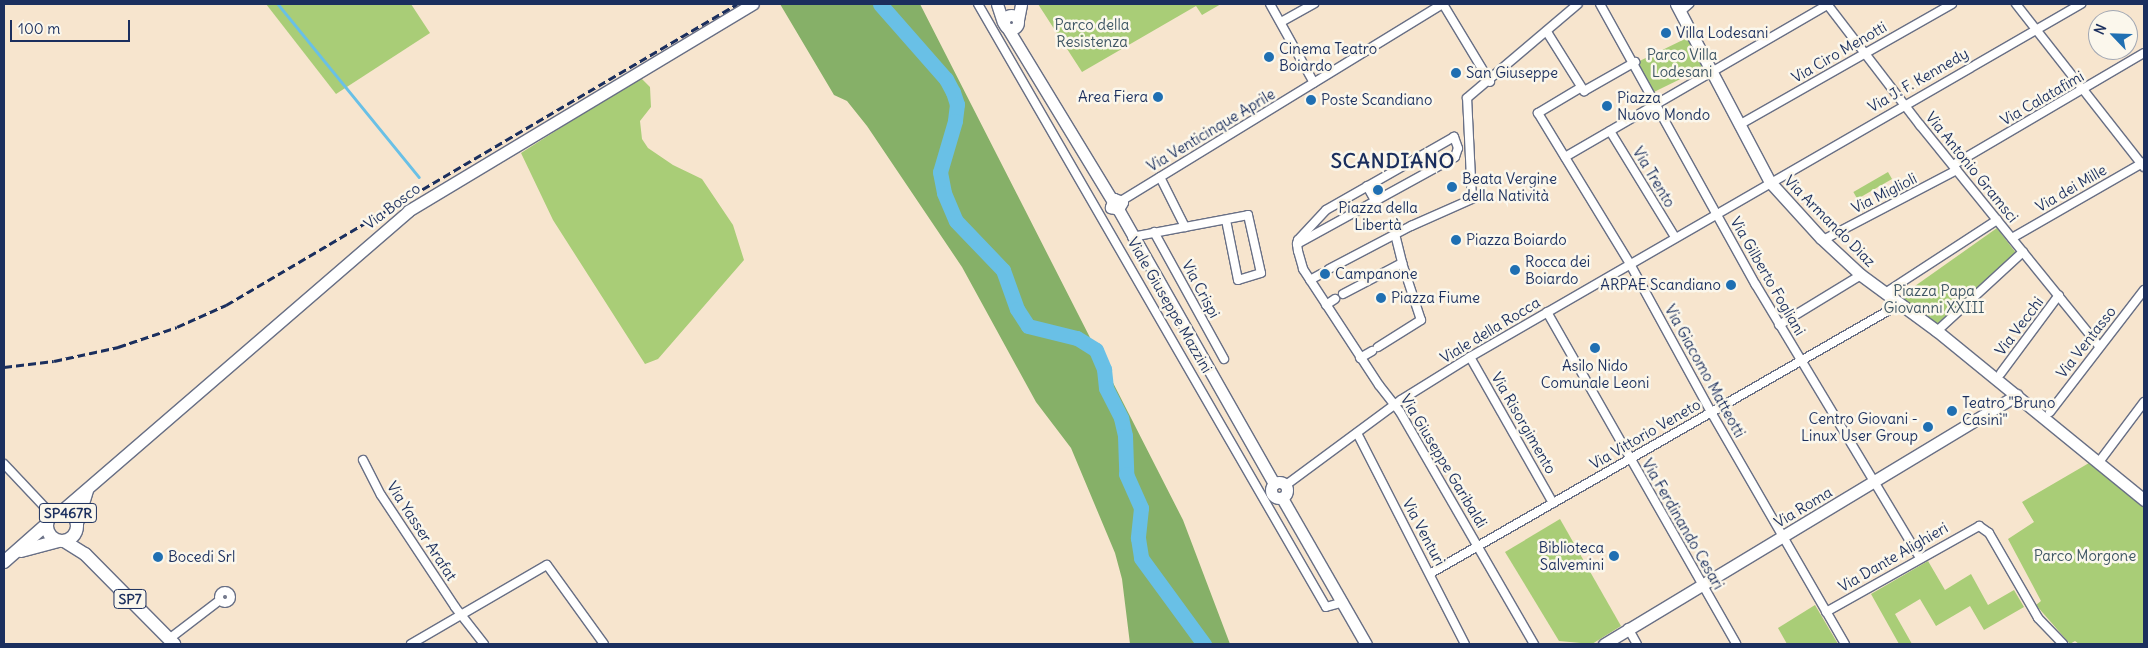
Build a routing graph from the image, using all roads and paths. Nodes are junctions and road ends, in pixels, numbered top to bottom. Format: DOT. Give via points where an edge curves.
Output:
graph roads {
  1 [pos="752,4"];
  2 [pos="978,4"];
  3 [pos="997,4"];
  4 [pos="1020,4"];
  5 [pos="1270,4"];
  6 [pos="1314,4"];
  7 [pos="1443,4"];
  8 [pos="1578,4"];
  9 [pos="1600,4"];
  10 [pos="1828,4"];
  11 [pos="1952,4"];
  12 [pos="2016,4"];
  13 [pos="2081,4"];
  14 [pos="1682,6"];
  15 [pos="1011,21"];
  16 [pos="1280,22"];
  17 [pos="2035,29"];
  18 [pos="1547,32"];
  19 [pos="1865,53"];
  20 [pos="2144,53"];
  21 [pos="1635,62"];
  22 [pos="1710,71"];
  23 [pos="1490,82"];
  24 [pos="1314,83"];
  25 [pos="1582,89"];
  26 [pos="2083,90"];
  27 [pos="1657,102"];
  28 [pos="1904,104"];
  29 [pos="1739,125"];
  30 [pos="1610,131"];
  31 [pos="1565,157"];
  32 [pos="2143,164"];
  33 [pos="1955,168"];
  34 [pos="1160,177"];
  35 [pos="1770,182"];
  36 [pos="1368,186"];
  37 [pos="1376,202"];
  38 [pos="1117,203"];
  39 [pos="1716,215"];
  40 [pos="1226,220"];
  41 [pos="1997,220"];
  42 [pos="1185,227"];
  43 [pos="1154,232"];
  44 [pos="1394,234"];
  45 [pos="1132,237"];
  46 [pos="1675,237"];
  47 [pos="2012,238"];
  48 [pos="1823,240"];
  49 [pos="1297,244"];
  50 [pos="2023,252"];
  51 [pos="1402,263"];
  52 [pos="1630,264"];
  53 [pos="1330,269"];
  54 [pos="1321,274"];
  55 [pos="1861,275"];
  56 [pos="1310,280"];
  57 [pos="2144,290"];
  58 [pos="1885,293"];
  59 [pos="1343,294"];
  60 [pos="2059,295"];
  61 [pos="1335,299"];
  62 [pos="1326,304"];
  63 [pos="1900,304"];
  64 [pos="1547,312"];
  65 [pos="1780,325"];
  66 [pos="1937,331"];
  67 [pos="2099,346"];
  68 [pos="1470,357"];
  69 [pos="1360,358"];
  70 [pos="1224,359"];
  71 [pos="1801,360"];
  72 [pos="2001,373"];
  73 [pos="2017,395"];
  74 [pos="2144,402"];
  75 [pos="1395,404"];
  76 [pos="1711,412"];
  77 [pos="2050,412"];
  78 [pos="1357,433"];
  79 [pos="1629,459"];
  80 [pos="363,460"];
  81 [pos="2099,462"];
  82 [pos="4,464"];
  83 [pos="1875,481"];
  84 [pos="1280,484"];
  85 [pos="89,486"];
  86 [pos="2144,500"];
  87 [pos="1553,503"];
  88 [pos="53,517"];
  89 [pos="77,525"];
  90 [pos="1783,536"];
  91 [pos="61,541"];
  92 [pos="1479,546"];
  93 [pos="85,554"];
  94 [pos="8,558"];
  95 [pos="1920,558"];
  96 [pos="1431,573"];
  97 [pos="1702,584"];
  98 [pos="220,600"];
  99 [pos="1343,602"];
  100 [pos="1826,612"];
  101 [pos="461,615"];
  102 [pos="1628,628"];
  103 [pos="172,642"];
  104 [pos="411,644"];
  105 [pos="484,644"];
  106 [pos="604,644"];
  107 [pos="1366,644"];
  108 [pos="1465,644"];
  109 [pos="1534,644"];
  110 [pos="1604,644"];
  111 [pos="1637,644"];
  112 [pos="1736,644"];
  113 [pos="1845,644"];
  114 [pos="2062,644"];
  1 -- 85 [label="street, Via Bosco / SP467R" via="408,211"];
  2 -- 99 [label="street, Viale Giuseppe Mazzini" via="1326,607"];
  3 -- 15 [label="street, Viale Giuseppe Mazzini"];
  4 -- 15 [label="street"];
  5 -- 16 [label="street"];
  6 -- 16 [label="street"];
  7 -- 23 [label="street"];
  7 -- 24 [label="street, Via Venticinque Aprile"];
  8 -- 18 [label="street"];
  9 -- 21 [label="street, Via Gilberto Fogliani"];
  10 -- 19 [label="street, Via Antonio Gramsci"];
  10 -- 22 [label="street"];
  11 -- 19 [label="street, Via Ciro Menotti"];
  12 -- 17 [label="street"];
  13 -- 17 [label="street, Via J. F. Kennedy"];
  14 -- 22 [label="street, Via Armando Diaz"];
  15 -- 38 [label="street, Viale Giuseppe Mazzini" via="1027,55"];
  16 -- 24 [label="street"];
  17 -- 26 [label="street"];
  17 -- 28 [label="street, Via J. F. Kennedy"];
  18 -- 23 [label="street"];
  18 -- 25 [label="street"];
  19 -- 28 [label="street, Via Antonio Gramsci"];
  19 -- 29 [label="street, Via Ciro Menotti"];
  20 -- 26 [label="street, Via Calatafimi"];
  21 -- 25 [label="street"];
  21 -- 27 [label="street, Via Gilberto Fogliani"];
  22 -- 27 [label="street"];
  22 -- 29 [label="street, Via Armando Diaz"];
  23 -- 44 [label="street" via="1467,98 1472,199"];
  24 -- 34 [label="street, Via Venticinque Aprile"];
  25 -- 31 [label="street, Via Giacomo Matteotti" via="1538,113"];
  26 -- 32 [label="street"];
  26 -- 33 [label="street, Via Calatafimi"];
  27 -- 30 [label="street"];
  27 -- 39 [label="street, Via Gilberto Fogliani"];
  28 -- 33 [label="street, Via Antonio Gramsci"];
  28 -- 35 [label="street, Via J. F. Kennedy"];
  29 -- 35 [label="street, Via Armando Diaz"];
  30 -- 31 [label="street"];
  30 -- 46 [label="street, Via Trento"];
  31 -- 52 [label="street, Via Giacomo Matteotti"];
  32 -- 47 [label="street, Via dei Mille"];
  33 -- 41 [label="street, Via Antonio Gramsci"];
  33 -- 48 [label="street, Via Miglioli"];
  34 -- 38 [label="street, Via Venticinque Aprile"];
  34 -- 42 [label="street"];
  35 -- 39 [label="street, Viale della Rocca"];
  35 -- 48 [label="street, Via Armando Diaz"];
  36 -- 37 [label="street"];
  36 -- 37 [label="street" via="1454,137 1458,148 1455,157"];
  36 -- 49 [label="street" via="1322,212"];
  37 -- 49 [label="street"];
  38 -- 45 [label="street, Viale Giuseppe Mazzini"];
  39 -- 46 [label="street, Viale della Rocca"];
  39 -- 65 [label="street, Via Gilberto Fogliani"];
  40 -- 40 [label="street" via="1248,215 1261,273 1238,280"];
  40 -- 42 [label="street" via="1213,219"];
  41 -- 47 [label="street, Via Antonio Gramsci"];
  41 -- 58 [label="street"];
  42 -- 43 [label="street"];
  43 -- 45 [label="street"];
  43 -- 70 [label="street, Via Crispi"];
  44 -- 51 [label="street"];
  44 -- 53 [label="street"];
  45 -- 84 [label="street, Viale Giuseppe Mazzini"];
  46 -- 52 [label="street, Viale della Rocca"];
  47 -- 50 [label="street, Via Antonio Gramsci"];
  48 -- 55 [label="street, Via Armando Diaz"];
  49 -- 56 [label="street, Via Giuseppe Garibaldi" via="1300,263"];
  50 -- 60 [label="street, Via Antonio Gramsci"];
  50 -- 66 [label="street"];
  51 -- 59 [label="street"];
  51 -- 69 [label="street" via="1421,320"];
  52 -- 64 [label="street, Viale della Rocca"];
  52 -- 76 [label="street, Via Giacomo Matteotti"];
  54 -- 56 [label="street"];
  55 -- 58 [label="street, Via Armando Diaz"];
  55 -- 65 [label="street"];
  56 -- 62 [label="street, Via Giuseppe Garibaldi"];
  57 -- 67 [label="street, Via Ventasso"];
  58 -- 63 [label="street, Via Armando Diaz"];
  60 -- 67 [label="street, Via Antonio Gramsci"];
  60 -- 72 [label="street, Via Vecchi"];
  61 -- 62 [label="street"];
  62 -- 69 [label="street, Via Giuseppe Garibaldi"];
  63 -- 66 [label="street, Via Armando Diaz"];
  63 -- 71 [label="street, Via Vittorio Veneto"];
  64 -- 68 [label="street, Viale della Rocca"];
  64 -- 79 [label="street, Via Ferdinando Cesari"];
  65 -- 71 [label="street, Via Gilberto Fogliani"];
  66 -- 73 [label="street, Via Armando Diaz"];
  67 -- 77 [label="street, Via Ventasso"];
  68 -- 75 [label="street, Viale della Rocca"];
  68 -- 87 [label="street, Via Risorgimento"];
  69 -- 75 [label="street, Via Giuseppe Garibaldi"];
  71 -- 76 [label="street, Via Vittorio Veneto"];
  71 -- 83 [label="street, Via Gilberto Fogliani"];
  73 -- 81 [label="street, Via Armando Diaz"];
  73 -- 83 [label="street, Via Roma"];
  74 -- 81 [label="street"];
  75 -- 78 [label="street, Viale della Rocca"];
  75 -- 92 [label="street, Via Giuseppe Garibaldi"];
  76 -- 79 [label="street, Via Vittorio Veneto"];
  76 -- 90 [label="street, Via Giacomo Matteotti"];
  78 -- 84 [label="street, Viale della Rocca"];
  78 -- 96 [label="street, Via Venturi"];
  79 -- 87 [label="street, Via Vittorio Veneto"];
  79 -- 97 [label="street, Via Ferdinando Cesari"];
  80 -- 101 [label="street, Via Yasser Arafat" via="381,495"];
  81 -- 86 [label="street, Via Armando Diaz"];
  82 -- 88 [label="street"];
  83 -- 90 [label="street, Via Roma"];
  83 -- 95 [label="street, Via Gilberto Fogliani"];
  84 -- 99 [label="street, Viale Giuseppe Mazzini" via="1272,494 1282,498"];
  85 -- 88 [label="street, Via Bosco / SP467R"];
  85 -- 89 [label="street, Via Bosco / SP467R" via="81,501"];
  87 -- 92 [label="street, Via Vittorio Veneto"];
  88 -- 89 [label="main road, SP467R" via="71,514"];
  88 -- 91 [label="main road, SP467R" via="49,534"];
  88 -- 94 [label="main road, Via Bosco / SP467R"];
  89 -- 91 [label="main road, Via Bosco / SP467R" via="73,537"];
  89 -- 93 [label="main road, SP7"];
  90 -- 97 [label="street, Via Roma"];
  90 -- 100 [label="street, Via Giacomo Matteotti"];
  91 -- 93 [label="main road, SP7"];
  91 -- 94 [label="main road, Via Bosco / SP467R"];
  92 -- 96 [label="street, Via Vittorio Veneto"];
  92 -- 109 [label="street, Via Giuseppe Garibaldi"];
  93 -- 103 [label="main road, SP7"];
  95 -- 100 [label="street, Via Dante Alighieri"];
  95 -- 114 [label="street, Via Dante Alighieri" via="1974,526 1986,529 2038,618"];
  96 -- 108 [label="street, Via Venturi"];
  97 -- 102 [label="street, Via Roma"];
  97 -- 112 [label="street, Via Ferdinando Cesari"];
  98 -- 103 [label="street"];
  99 -- 107 [label="street"];
  100 -- 113 [label="street, Via Giacomo Matteotti"];
  101 -- 104 [label="street"];
  101 -- 105 [label="street, Via Yasser Arafat"];
  101 -- 106 [label="street" via="548,565"];
  102 -- 110 [label="street, Via Roma"];
  102 -- 111 [label="street"];
}
